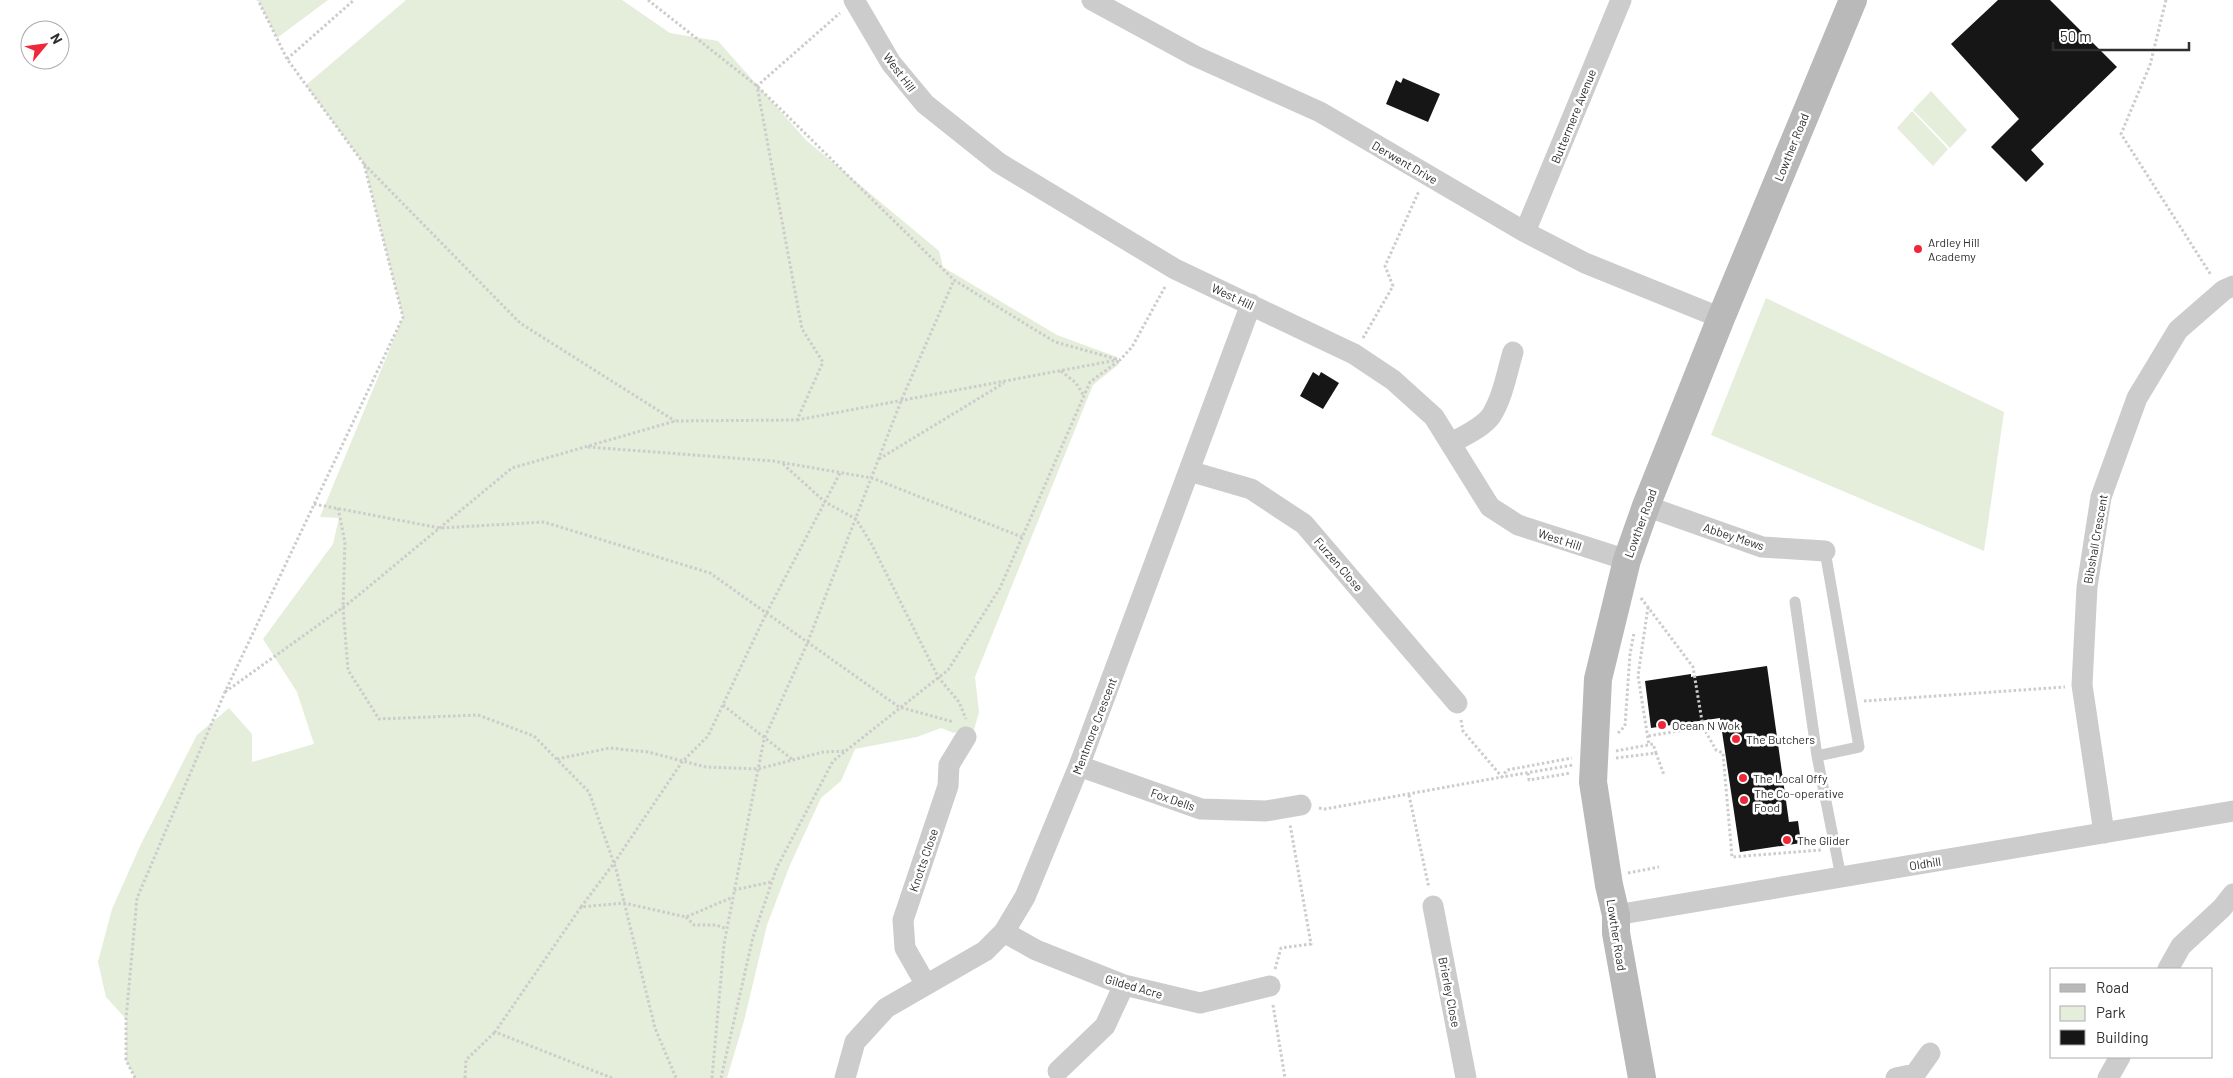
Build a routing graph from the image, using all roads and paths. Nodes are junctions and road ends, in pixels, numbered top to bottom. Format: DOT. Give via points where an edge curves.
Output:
graph roads {
  1 [pos="258,0"];
  2 [pos="354,0"];
  3 [pos="648,0"];
  4 [pos="1092,0"];
  5 [pos="1619,0"];
  6 [pos="1853,0"];
  7 [pos="2166,0"];
  8 [pos="857,4"];
  9 [pos="287,59"];
  10 [pos="757,86"];
  11 [pos="364,164"];
  12 [pos="1426,175"];
  13 [pos="1525,232"];
  14 [pos="954,280"];
  15 [pos="2224,283"];
  16 [pos="1166,286"];
  17 [pos="1251,304"];
  18 [pos="1721,318"];
  19 [pos="1513,352"];
  20 [pos="1354,354"];
  21 [pos="1120,360"];
  22 [pos="1060,371"];
  23 [pos="1008,381"];
  24 [pos="1084,396"];
  25 [pos="901,401"];
  26 [pos="675,420"];
  27 [pos="797,420"];
  28 [pos="1451,443"];
  29 [pos="585,447"];
  30 [pos="879,459"];
  31 [pos="782,463"];
  32 [pos="1189,471"];
  33 [pos="840,473"];
  34 [pos="872,478"];
  35 [pos="825,502"];
  36 [pos="314,504"];
  37 [pos="1646,506"];
  38 [pos="338,508"];
  39 [pos="856,519"];
  40 [pos="440,528"];
  41 [pos="1022,537"];
  42 [pos="1825,551"];
  43 [pos="1627,560"];
  44 [pos="1795,602"];
  45 [pos="1648,607"];
  46 [pos="343,608"];
  47 [pos="1640,608"];
  48 [pos="766,614"];
  49 [pos="1636,626"];
  50 [pos="807,644"];
  51 [pos="938,677"];
  52 [pos="2070,686"];
  53 [pos="225,692"];
  54 [pos="1457,702"];
  55 [pos="1851,702"];
  56 [pos="723,705"];
  57 [pos="899,708"];
  58 [pos="1703,727"];
  59 [pos="968,732"];
  60 [pos="1648,736"];
  61 [pos="765,737"];
  62 [pos="1612,737"];
  63 [pos="1649,745"];
  64 [pos="1620,750"];
  65 [pos="846,751"];
  66 [pos="1656,753"];
  67 [pos="1817,756"];
  68 [pos="1580,757"];
  69 [pos="1613,758"];
  70 [pos="557,759"];
  71 [pos="793,760"];
  72 [pos="682,762"];
  73 [pos="1575,765"];
  74 [pos="1079,766"];
  75 [pos="758,769"];
  76 [pos="1573,772"];
  77 [pos="1528,773"];
  78 [pos="1664,775"];
  79 [pos="1502,777"];
  80 [pos="1410,795"];
  81 [pos="1300,805"];
  82 [pos="2233,811"];
  83 [pos="2104,834"];
  84 [pos="1836,848"];
  85 [pos="614,863"];
  86 [pos="1659,866"];
  87 [pos="1841,877"];
  88 [pos="1627,880"];
  89 [pos="772,882"];
  90 [pos="734,890"];
  91 [pos="2233,894"];
  92 [pos="733,896"];
  93 [pos="624,903"];
  94 [pos="1433,906"];
  95 [pos="581,907"];
  96 [pos="1616,915"];
  97 [pos="686,917"];
  98 [pos="727,929"];
  99 [pos="1004,932"];
  100 [pos="2169,968"];
  101 [pos="925,984"];
  102 [pos="1124,985"];
  103 [pos="1270,986"];
  104 [pos="495,1032"];
  105 [pos="1930,1052"];
  106 [pos="2119,1058"];
  107 [pos="1058,1071"];
  108 [pos="135,1078"];
  109 [pos="465,1078"];
  110 [pos="612,1078"];
  111 [pos="676,1078"];
  112 [pos="712,1078"];
  113 [pos="721,1078"];
  114 [pos="845,1078"];
  115 [pos="1285,1078"];
  116 [pos="1466,1078"];
  117 [pos="1642,1078"];
  118 [pos="1896,1078"];
  119 [pos="2108,1078"];
  1 -- 9 [label="path"];
  2 -- 9 [label="path"];
  3 -- 10 [label="path"];
  4 -- 12 [label="street, Derwent Drive" via="1195,56 1320,112"];
  5 -- 13 [label="street, Buttermere Avenue"];
  6 -- 18 [label="street, Lowther Road"];
  7 -- 15 [label="path" via="2150,65 2121,134"];
  8 -- 10 [label="path" via="840,13"];
  8 -- 17 [label="street, West Hill" via="891,64 925,104 999,163 1175,269"];
  9 -- 11 [label="path"];
  10 -- 14 [label="path"];
  10 -- 27 [label="path" via="802,329 823,362"];
  11 -- 26 [label="path" via="520,323"];
  11 -- 36 [label="path" via="403,317"];
  12 -- 13 [label="street, Derwent Drive"];
  12 -- 20 [label="path" via="1385,266 1393,286"];
  13 -- 18 [label="street, Derwent Drive" via="1585,263"];
  14 -- 21 [label="path" via="1055,342"];
  14 -- 25 [label="path"];
  15 -- 83 [label="street, Bibshall Crescent" via="2224,290 2178,330 2137,398 2101,497 2086,587 2082,685"];
  16 -- 21 [label="path" via="1132,347"];
  17 -- 20 [label="street, West Hill"];
  17 -- 32 [label="street, Mentmore Crescent"];
  18 -- 37 [label="street, Lowther Road"];
  19 -- 28 [label="street" via="1490,417"];
  20 -- 28 [label="street, West Hill" via="1393,380 1434,417"];
  21 -- 22 [label="path"];
  21 -- 24 [label="path" via="1090,382"];
  22 -- 23 [label="path"];
  22 -- 24 [label="path" via="1076,383"];
  23 -- 25 [label="path"];
  23 -- 30 [label="path"];
  24 -- 41 [label="path"];
  25 -- 27 [label="path"];
  25 -- 30 [label="path"];
  26 -- 27 [label="path"];
  26 -- 29 [label="path"];
  28 -- 43 [label="street, West Hill" via="1490,507 1518,526"];
  29 -- 31 [label="path"];
  29 -- 40 [label="path" via="512,468"];
  30 -- 34 [label="path"];
  31 -- 33 [label="path"];
  31 -- 35 [label="path"];
  32 -- 54 [label="street, Furzen Close" via="1250,489 1304,524"];
  32 -- 74 [label="street, Mentmore Crescent"];
  33 -- 34 [label="path"];
  33 -- 35 [label="path"];
  34 -- 39 [label="path"];
  34 -- 41 [label="path"];
  35 -- 39 [label="path"];
  35 -- 48 [label="path"];
  36 -- 38 [label="path"];
  36 -- 53 [label="path"];
  37 -- 42 [label="street, Abbey Mews" via="1762,547"];
  37 -- 43 [label="street, Lowther Road"];
  38 -- 40 [label="path"];
  38 -- 46 [label="path" via="345,542"];
  39 -- 50 [label="path"];
  39 -- 51 [label="path"];
  40 -- 46 [label="path"];
  40 -- 48 [label="path" via="544,522 710,573"];
  41 -- 51 [label="path" via="1000,588 948,670"];
  42 -- 55 [label="lane"];
  43 -- 96 [label="street, Lowther Road" via="1598,680 1593,782 1608,885"];
  44 -- 67 [label="lane"];
  45 -- 47 [label="path" via="1641,598"];
  45 -- 58 [label="path" via="1693,667"];
  45 -- 60 [label="path" via="1638,676"];
  46 -- 53 [label="path"];
  46 -- 70 [label="path" via="348,670 379,719 478,715 534,736"];
  48 -- 50 [label="path"];
  48 -- 56 [label="path"];
  49 -- 62 [label="path" via="1630,654 1625,726"];
  50 -- 57 [label="path"];
  50 -- 61 [label="path"];
  51 -- 57 [label="path"];
  51 -- 59 [label="path" via="959,702"];
  52 -- 55 [label="path"];
  53 -- 108 [label="path" via="137,898 126,1019 126,1060"];
  54 -- 79 [label="path" via="1463,731"];
  55 -- 67 [label="lane" via="1859,747"];
  56 -- 61 [label="path"];
  56 -- 72 [label="path" via="708,736"];
  57 -- 59 [label="path"];
  57 -- 65 [label="path"];
  58 -- 60 [label="path"];
  58 -- 84 [label="path" via="1716,750 1723,753 1732,857"];
  59 -- 101 [label="street, Knotts Close" via="949,765 948,786 903,920 905,948"];
  60 -- 63 [label="path"];
  61 -- 71 [label="path"];
  61 -- 75 [label="path"];
  63 -- 64 [label="path"];
  63 -- 66 [label="path" via="1653,744"];
  65 -- 71 [label="path" via="823,752"];
  65 -- 89 [label="path" via="833,761"];
  66 -- 69 [label="path"];
  66 -- 78 [label="path"];
  67 -- 84 [label="lane"];
  68 -- 79 [label="path" via="1507,770"];
  70 -- 72 [label="path" via="610,748 648,752"];
  70 -- 85 [label="path" via="589,792"];
  71 -- 75 [label="path"];
  72 -- 75 [label="path" via="706,767"];
  72 -- 85 [label="path"];
  73 -- 77 [label="path"];
  74 -- 81 [label="street, Fox Dells" via="1201,809 1266,811"];
  74 -- 99 [label="street, Mentmore Crescent" via="1025,897"];
  75 -- 90 [label="path"];
  76 -- 77 [label="path" via="1529,780"];
  77 -- 79 [label="path"];
  79 -- 80 [label="path"];
  80 -- 81 [label="path" via="1325,809"];
  80 -- 94 [label="path"];
  81 -- 103 [label="path" via="1289,821 1311,944 1281,948"];
  82 -- 83 [label="street, Oldhill"];
  83 -- 87 [label="street, Oldhill"];
  84 -- 87 [label="lane"];
  85 -- 93 [label="path"];
  85 -- 95 [label="path"];
  86 -- 88 [label="path" via="1622,874"];
  87 -- 96 [label="street, Oldhill"];
  89 -- 90 [label="path"];
  89 -- 113 [label="path" via="753,937"];
  90 -- 92 [label="path"];
  91 -- 100 [label="street" via="2181,946"];
  92 -- 97 [label="path"];
  92 -- 98 [label="path"];
  93 -- 95 [label="path"];
  93 -- 97 [label="path"];
  93 -- 111 [label="path" via="655,1028"];
  94 -- 116 [label="street, Brierley Close"];
  95 -- 104 [label="path"];
  96 -- 117 [label="street, Lowther Road" via="1616,933"];
  97 -- 98 [label="path" via="694,924"];
  98 -- 112 [label="path"];
  99 -- 101 [label="street, Mentmore Crescent" via="985,950"];
  99 -- 102 [label="street, Gilded Acre" via="1036,950"];
  101 -- 114 [label="street, Mentmore Crescent" via="886,1008 855,1042"];
  102 -- 103 [label="street, Gilded Acre" via="1200,1003"];
  102 -- 107 [label="street" via="1105,1026"];
  103 -- 115 [label="path"];
  104 -- 109 [label="path" via="466,1060"];
  104 -- 110 [label="path"];
  105 -- 118 [label="street" via="1914,1074"];
  106 -- 119 [label="street"];
}
